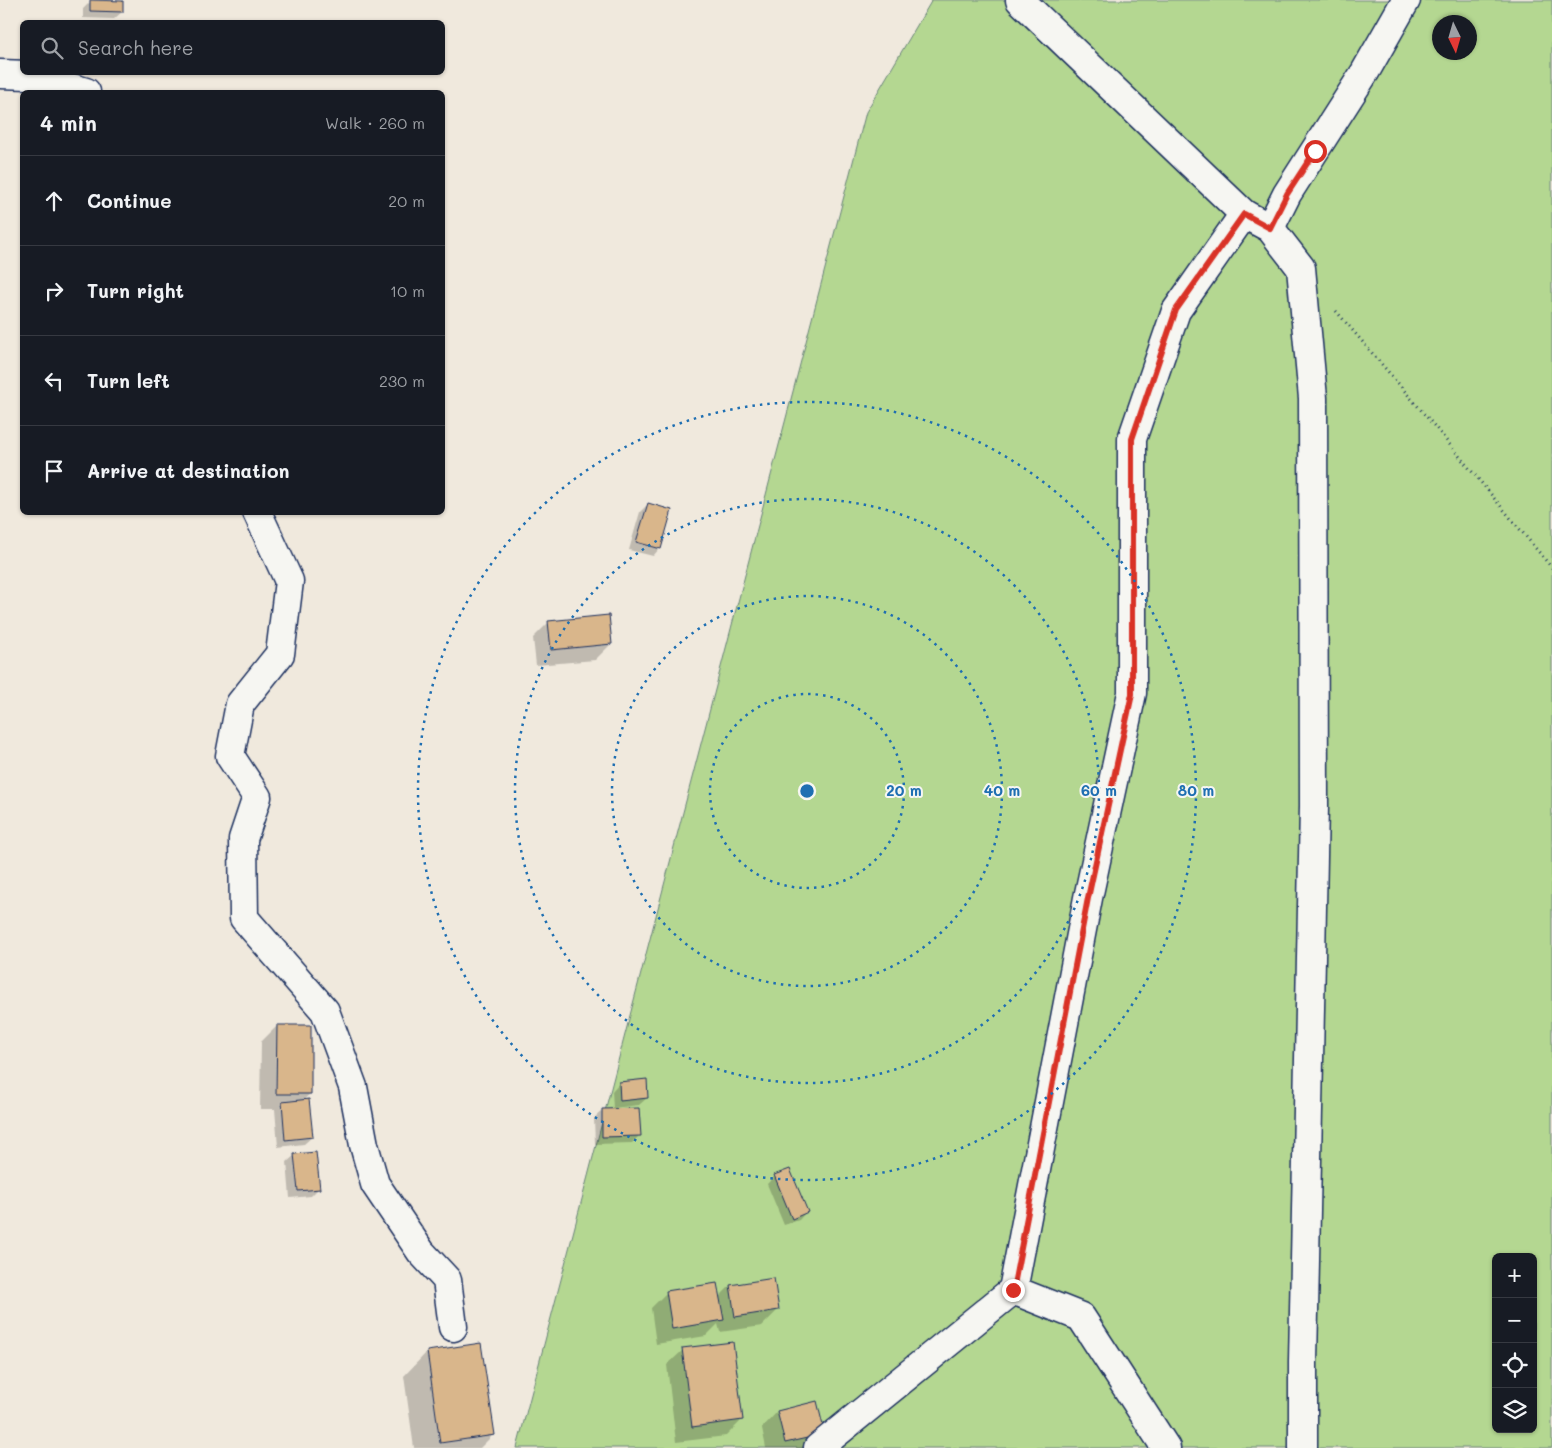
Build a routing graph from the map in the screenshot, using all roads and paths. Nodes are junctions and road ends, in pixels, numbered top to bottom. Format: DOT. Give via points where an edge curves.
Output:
graph roads {
  1 [pos="1020,0"];
  2 [pos="1406,0"];
  3 [pos="0,74"];
  4 [pos="20,75"];
  5 [pos="28,75"];
  6 [pos="79,90"];
  7 [pos="1244,214"];
  8 [pos="1270,228"];
  9 [pos="1318,307"];
  10 [pos="258,515"];
  11 [pos="1552,568"];
  12 [pos="1013,1290"];
  13 [pos="453,1327"];
  14 [pos="818,1448"];
  15 [pos="1166,1448"];
  16 [pos="1303,1448"];
  1 -- 7 [label="street"];
  2 -- 8 [label="street" via="1365,72 1287,194"];
  3 -- 4 [label="street"];
  5 -- 6 [label="street"];
  7 -- 8 [label="street"];
  7 -- 12 [label="street" via="1176,310 1132,439 1132,694 1088,898"];
  8 -- 9 [label="street" via="1301,268"];
  9 -- 11 [label="path" via="1421,410"];
  9 -- 16 [label="street" via="1313,398 1314,806"];
  10 -- 13 [label="street" via="289,581 280,654 240,704 230,756 257,797 243,840 244,918 325,1011 353,1087 375,1184 421,1252 447,1280"];
  12 -- 14 [label="street"];
  12 -- 15 [label="street" via="1081,1317"];
}
